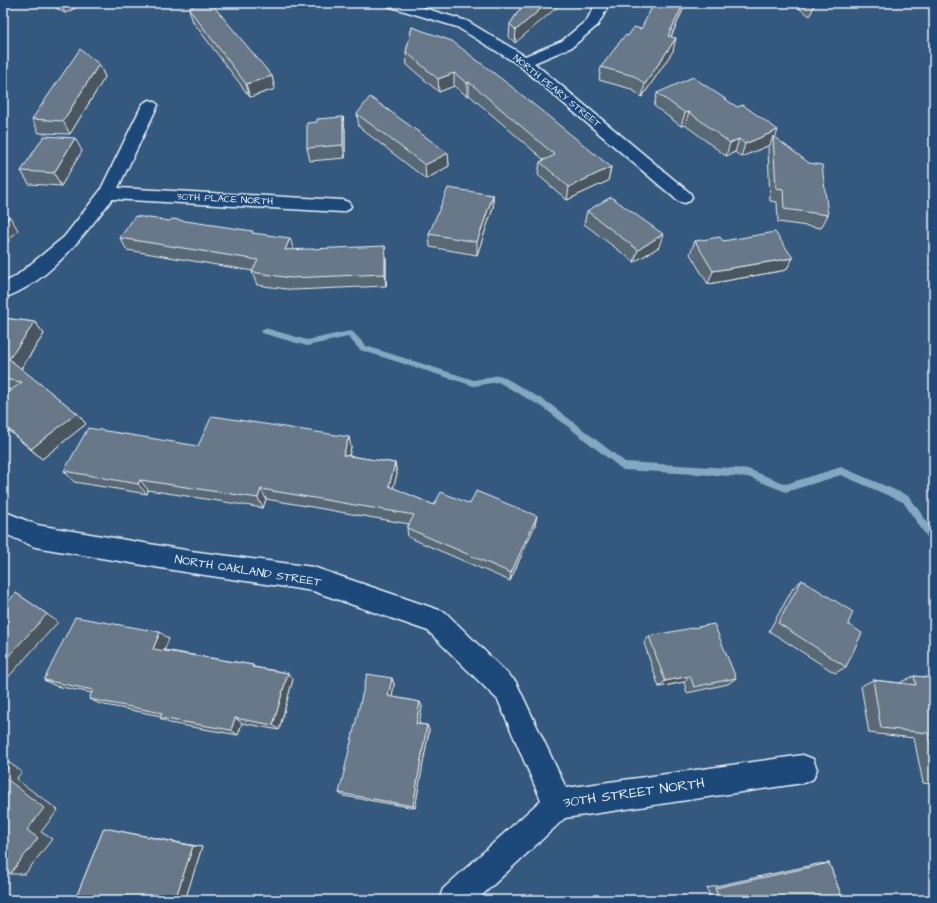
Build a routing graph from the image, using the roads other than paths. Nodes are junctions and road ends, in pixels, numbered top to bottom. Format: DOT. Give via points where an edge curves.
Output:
graph roads {
  1 [pos="393,3"];
  2 [pos="604,3"];
  3 [pos="524,62"];
  4 [pos="150,105"];
  5 [pos="108,193"];
  6 [pos="684,197"];
  7 [pos="342,206"];
  8 [pos="3,291"];
  9 [pos="3,522"];
  10 [pos="803,769"];
  11 [pos="558,804"];
  12 [pos="454,900"];
  1 -- 3 [label="street, NORTH PEARY STREET" via="462,24"];
  2 -- 3 [label="street" via="593,22 567,44"];
  3 -- 6 [label="street, NORTH PEARY STREET"];
  4 -- 5 [label="street"];
  5 -- 7 [label="street, 30TH PLACE NORTH"];
  5 -- 8 [label="street" via="70,240 22,282"];
  9 -- 11 [label="street, NORTH OAKLAND STREET" via="35,536 313,579 436,621 507,691"];
  10 -- 11 [label="street, 30TH STREET NORTH"];
  11 -- 12 [label="street, 30TH STREET NORTH"];
}
